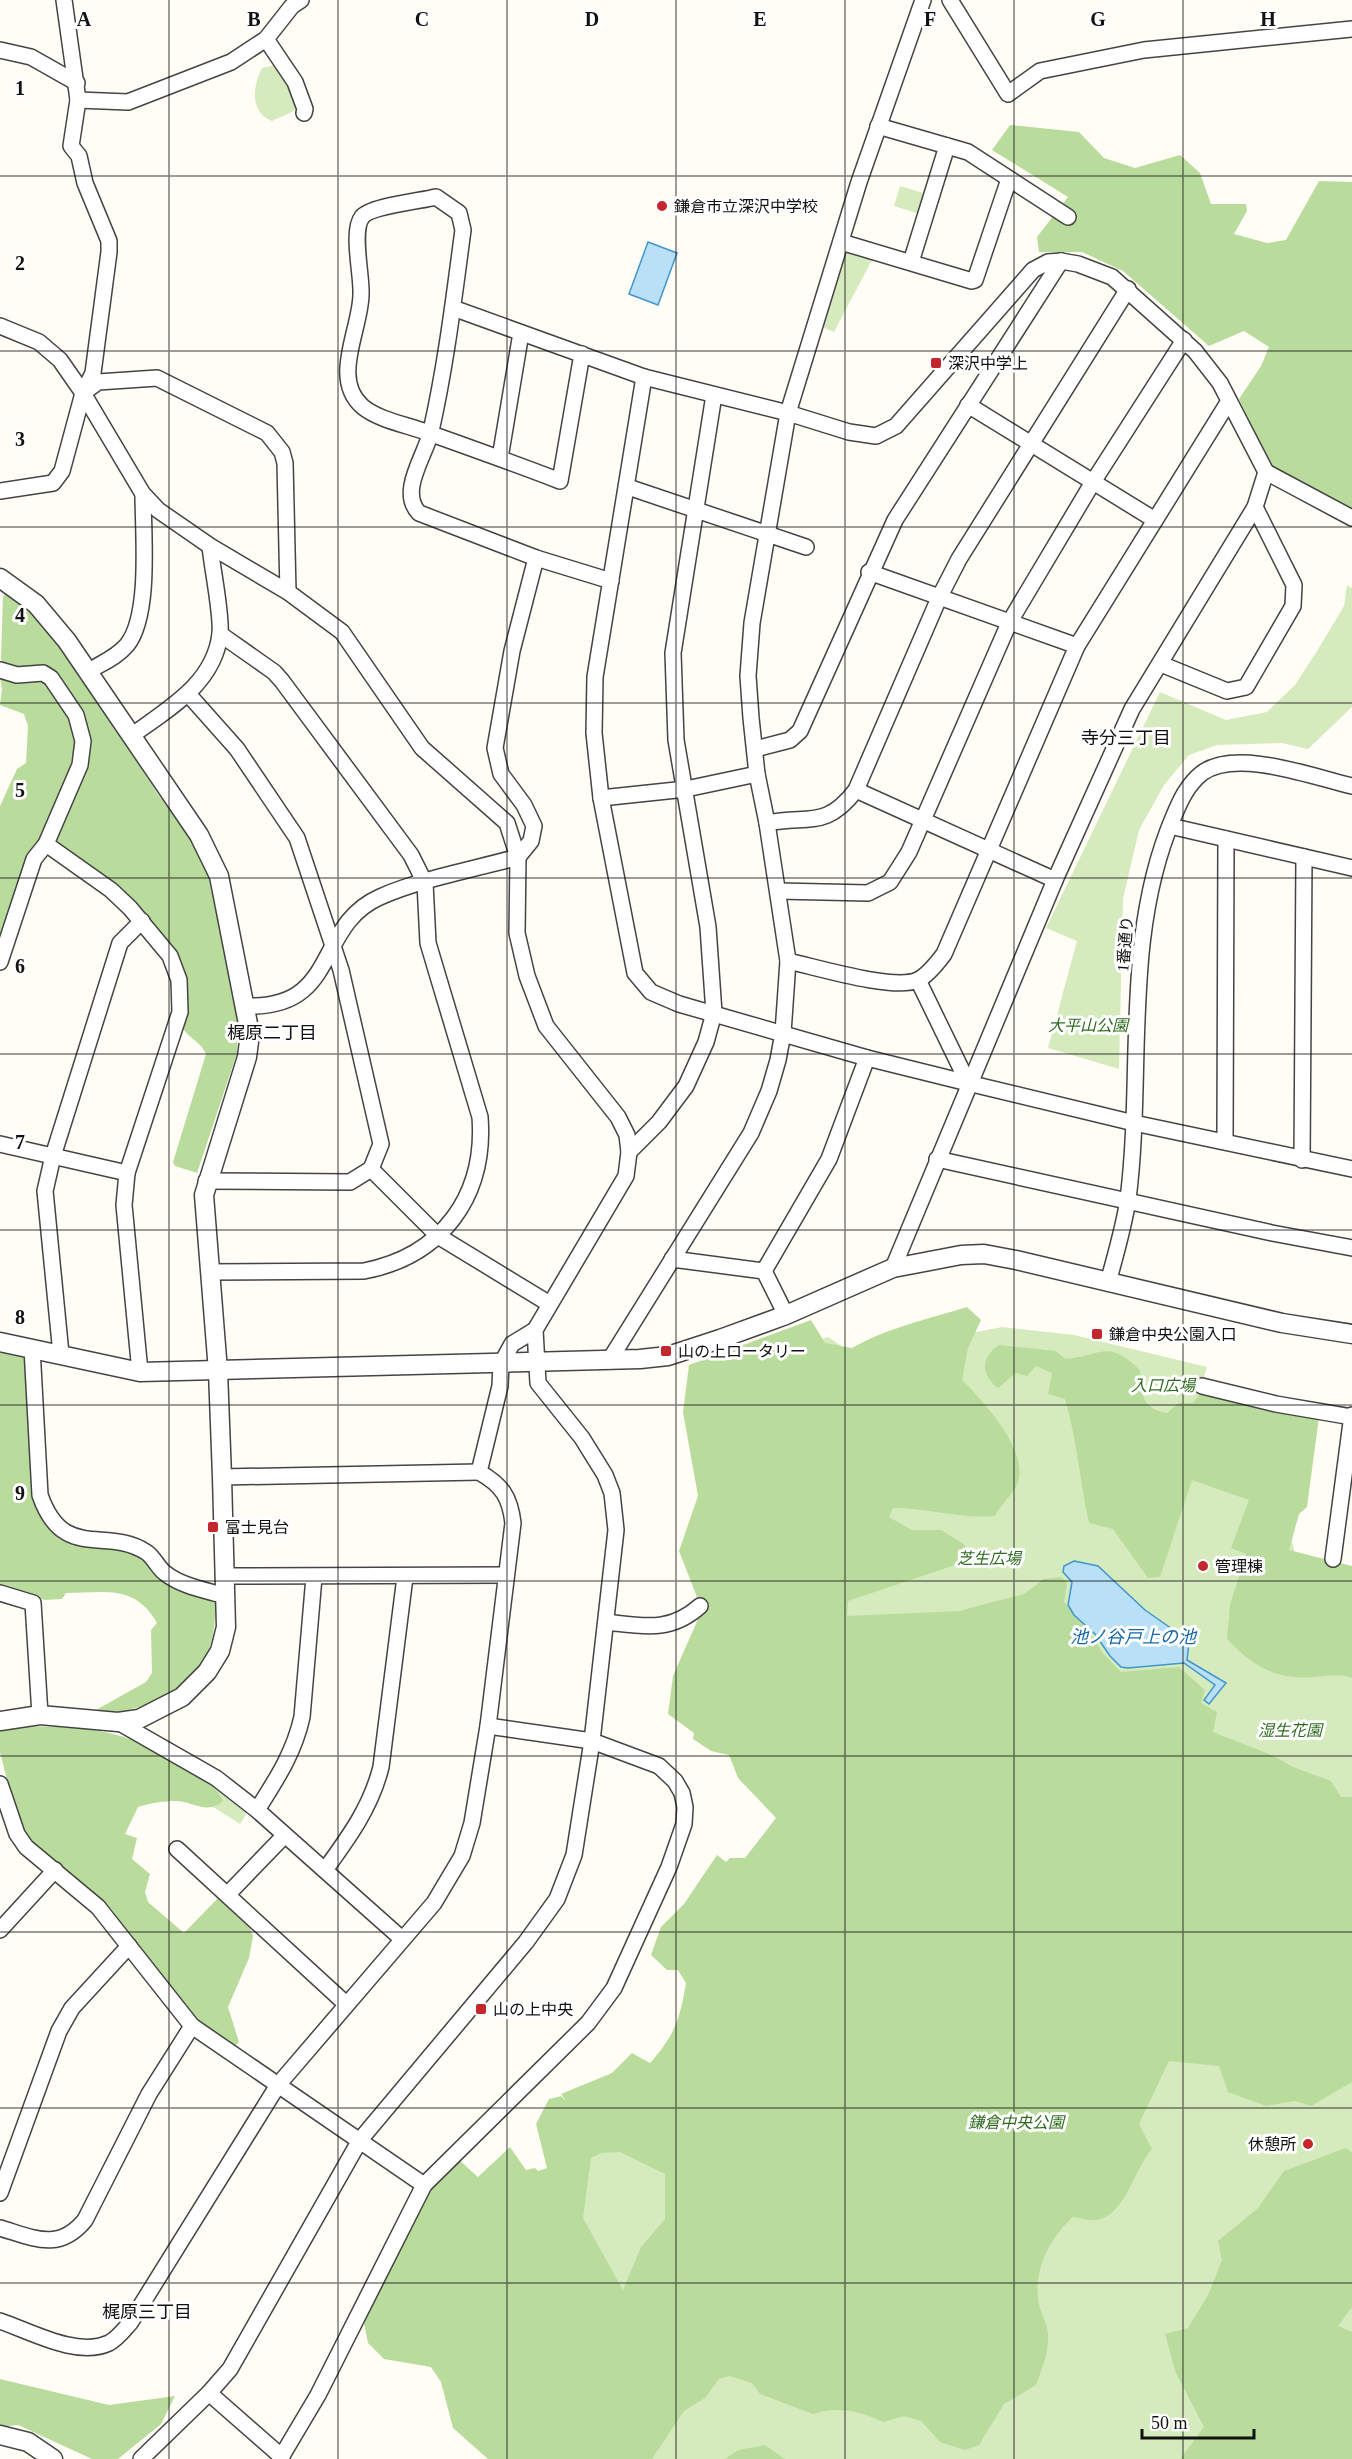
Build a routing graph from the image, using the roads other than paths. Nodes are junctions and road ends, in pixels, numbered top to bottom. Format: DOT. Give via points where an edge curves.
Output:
graph roads {
  1 [pos="64,0"];
  2 [pos="302,0"];
  3 [pos="924,0"];
  4 [pos="950,0"];
  5 [pos="1352,29"];
  6 [pos="266,39"];
  7 [pos="0,50"];
  8 [pos="77,83"];
  9 [pos="78,100"];
  10 [pos="304,113"];
  11 [pos="878,126"];
  12 [pos="947,146"];
  13 [pos="1009,179"];
  14 [pos="1068,217"];
  15 [pos="841,242"];
  16 [pos="1061,261"];
  17 [pos="911,262"];
  18 [pos="1128,289"];
  19 [pos="453,308"];
  20 [pos="0,326"];
  21 [pos="521,333"];
  22 [pos="1184,340"];
  23 [pos="582,354"];
  24 [pos="644,377"];
  25 [pos="83,393"];
  26 [pos="714,395"];
  27 [pos="1229,401"];
  28 [pos="968,405"];
  29 [pos="788,413"];
  30 [pos="430,433"];
  31 [pos="1030,445"];
  32 [pos="500,458"];
  33 [pos="1266,472"];
  34 [pos="1093,482"];
  35 [pos="628,487"];
  36 [pos="0,491"];
  37 [pos="143,494"];
  38 [pos="1255,507"];
  39 [pos="696,509"];
  40 [pos="1352,518"];
  41 [pos="1155,520"];
  42 [pos="766,533"];
  43 [pos="210,546"];
  44 [pos="806,547"];
  45 [pos="536,558"];
  46 [pos="869,572"];
  47 [pos="0,581"];
  48 [pos="611,581"];
  49 [pos="288,592"];
  50 [pos="939,598"];
  51 [pos="1010,623"];
  52 [pos="220,634"];
  53 [pos="1077,646"];
  54 [pos="1161,664"];
  55 [pos="0,670"];
  56 [pos="89,671"];
  57 [pos="189,694"];
  58 [pos="131,736"];
  59 [pos="755,749"];
  60 [pos="757,774"];
  61 [pos="1352,786"];
  62 [pos="686,789"];
  63 [pos="856,790"];
  64 [pos="601,798"];
  65 [pos="921,822"];
  66 [pos="767,823"];
  67 [pos="1170,826"];
  68 [pos="1226,839"];
  69 [pos="46,844"];
  70 [pos="988,851"];
  71 [pos="518,856"];
  72 [pos="1304,857"];
  73 [pos="1352,868"];
  74 [pos="1055,880"];
  75 [pos="425,883"];
  76 [pos="778,891"];
  77 [pos="142,921"];
  78 [pos="333,945"];
  79 [pos="0,962"];
  80 [pos="788,962"];
  81 [pos="918,980"];
  82 [pos="246,1006"];
  83 [pos="714,1013"];
  84 [pos="783,1033"];
  85 [pos="867,1058"];
  86 [pos="968,1083"];
  87 [pos="1134,1123"];
  88 [pos="1225,1142"];
  89 [pos="0,1144"];
  90 [pos="629,1152"];
  91 [pos="53,1156"];
  92 [pos="937,1159"];
  93 [pos="1302,1160"];
  94 [pos="371,1169"];
  95 [pos="1352,1169"];
  96 [pos="127,1173"];
  97 [pos="206,1181"];
  98 [pos="1128,1200"];
  99 [pos="438,1236"];
  100 [pos="1352,1248"];
  101 [pos="672,1259"];
  102 [pos="893,1268"];
  103 [pos="764,1271"];
  104 [pos="210,1272"];
  105 [pos="1108,1283"];
  106 [pos="548,1303"];
  107 [pos="786,1315"];
  108 [pos="535,1330"];
  109 [pos="1352,1334"];
  110 [pos="0,1342"];
  111 [pos="32,1348"];
  112 [pos="61,1354"];
  113 [pos="609,1361"];
  114 [pos="535,1363"];
  115 [pos="501,1364"];
  116 [pos="218,1371"];
  117 [pos="140,1372"];
  118 [pos="1202,1386"];
  119 [pos="1352,1416"];
  120 [pos="479,1472"];
  121 [pos="222,1477"];
  122 [pos="1347,1493"];
  123 [pos="1333,1559"];
  124 [pos="506,1575"];
  125 [pos="226,1576"];
  126 [pos="405,1576"];
  127 [pos="314,1577"];
  128 [pos="0,1593"];
  129 [pos="225,1596"];
  130 [pos="700,1606"];
  131 [pos="606,1622"];
  132 [pos="40,1715"];
  133 [pos="0,1721"];
  134 [pos="118,1722"];
  135 [pos="488,1726"];
  136 [pos="592,1741"];
  137 [pos="0,1784"];
  138 [pos="3,1804"];
  139 [pos="257,1810"];
  140 [pos="284,1836"];
  141 [pos="177,1849"];
  142 [pos="55,1870"];
  143 [pos="325,1870"];
  144 [pos="228,1894"];
  145 [pos="0,1930"];
  146 [pos="402,1939"];
  147 [pos="129,1946"];
  148 [pos="346,2004"];
  149 [pos="192,2026"];
  150 [pos="278,2085"];
  151 [pos="360,2140"];
  152 [pos="424,2185"];
  153 [pos="0,2193"];
  154 [pos="0,2228"];
  155 [pos="0,2321"];
  156 [pos="209,2393"];
  157 [pos="0,2435"];
  158 [pos="281,2458"];
  159 [pos="53,2459"];
  160 [pos="141,2459"];
  1 -- 8 [label="street"];
  2 -- 6 [label="street" via="292,6"];
  3 -- 11 [label="street"];
  4 -- 5 [label="street" via="1008,94 1040,71 1144,50"];
  6 -- 9 [label="street" via="231,62 128,102"];
  6 -- 10 [label="street" via="295,82"];
  7 -- 8 [label="street" via="43,62"];
  8 -- 9 [label="street"];
  9 -- 25 [label="street" via="71,146 79,156 85,183 109,241 93,373"];
  11 -- 12 [label="street"];
  11 -- 15 [label="street"];
  12 -- 13 [label="street" via="968,152"];
  12 -- 17 [label="street"];
  13 -- 14 [label="street"];
  13 -- 17 [label="street" via="975,280"];
  15 -- 17 [label="street"];
  15 -- 29 [label="street"];
  16 -- 18 [label="street" via="1101,271"];
  16 -- 28 [label="street"];
  16 -- 29 [label="street" via="1048,262 1033,270 891,429 876,436 863,435"];
  18 -- 22 [label="street"];
  18 -- 31 [label="street"];
  19 -- 21 [label="street"];
  19 -- 30 [label="street"];
  19 -- 30 [label="street" via="464,230 459,213 436,197 363,215 357,226 361,302 348,368 350,388 372,413"];
  20 -- 25 [label="street" via="39,342 52,352"];
  21 -- 23 [label="street"];
  21 -- 32 [label="street"];
  22 -- 27 [label="street" via="1209,367"];
  22 -- 34 [label="street"];
  23 -- 24 [label="street"];
  23 -- 32 [label="street" via="560,481"];
  24 -- 26 [label="street"];
  24 -- 35 [label="street"];
  25 -- 36 [label="street" via="62,471 53,483"];
  25 -- 37 [label="street"];
  25 -- 49 [label="street" via="98,382 157,378 276,441 285,463"];
  26 -- 29 [label="street"];
  26 -- 39 [label="street"];
  27 -- 33 [label="street"];
  27 -- 41 [label="street"];
  28 -- 31 [label="street"];
  28 -- 46 [label="street" via="895,520"];
  29 -- 42 [label="street"];
  30 -- 32 [label="street"];
  30 -- 45 [label="street" via="411,495 415,509"];
  31 -- 34 [label="street"];
  31 -- 50 [label="street"];
  33 -- 38 [label="street"];
  33 -- 40 [label="street"];
  34 -- 41 [label="street"];
  34 -- 51 [label="street"];
  35 -- 39 [label="street"];
  35 -- 48 [label="street"];
  37 -- 43 [label="street" via="158,510"];
  37 -- 56 [label="street" via="141,616 128,644 116,656"];
  38 -- 54 [label="street"];
  38 -- 54 [label="street" via="1294,585 1293,606 1246,687 1227,691"];
  39 -- 42 [label="street"];
  39 -- 62 [label="street" via="673,653 676,741"];
  41 -- 53 [label="street"];
  42 -- 44 [label="street"];
  42 -- 59 [label="street" via="748,676"];
  43 -- 49 [label="street"];
  43 -- 52 [label="street"];
  45 -- 48 [label="street"];
  45 -- 71 [label="street" via="512,651 496,740 501,774 534,826 531,841"];
  46 -- 50 [label="street"];
  46 -- 59 [label="street" via="800,731 790,740"];
  47 -- 56 [label="street" via="36,604"];
  48 -- 64 [label="street" via="595,677 594,733"];
  49 -- 71 [label="street" via="342,632 422,748 507,823"];
  50 -- 51 [label="street"];
  50 -- 63 [label="street"];
  51 -- 53 [label="street"];
  51 -- 65 [label="street"];
  52 -- 57 [label="street" via="208,667"];
  52 -- 75 [label="street" via="282,681 411,855"];
  53 -- 70 [label="street"];
  54 -- 74 [label="street" via="1132,709"];
  55 -- 69 [label="street" via="17,675 43,673 51,678 76,715 81,730 80,765"];
  56 -- 58 [label="street"];
  57 -- 58 [label="street"];
  57 -- 78 [label="street" via="237,749 297,838"];
  58 -- 82 [label="street" via="199,835 219,876"];
  59 -- 60 [label="street"];
  60 -- 62 [label="street"];
  60 -- 66 [label="street"];
  61 -- 67 [label="street, 1番通り" via="1249,762 1222,765 1203,773 1184,793"];
  62 -- 64 [label="street"];
  62 -- 83 [label="street" via="708,927"];
  63 -- 65 [label="street"];
  63 -- 66 [label="street" via="843,807 824,818"];
  64 -- 83 [label="street" via="634,972 651,992"];
  65 -- 70 [label="street"];
  65 -- 76 [label="street" via="909,852 890,882 868,893"];
  66 -- 76 [label="street"];
  67 -- 68 [label="street"];
  67 -- 87 [label="street, 1番通り" via="1154,867 1145,918"];
  68 -- 72 [label="street"];
  68 -- 88 [label="street"];
  69 -- 77 [label="street" via="111,890"];
  69 -- 79 [label="street" via="34,859"];
  70 -- 74 [label="street"];
  70 -- 81 [label="street" via="944,954"];
  71 -- 75 [label="street"];
  71 -- 90 [label="street" via="517,933 536,1001 546,1026 618,1117 627,1135"];
  72 -- 73 [label="street"];
  72 -- 93 [label="street"];
  74 -- 86 [label="street"];
  75 -- 78 [label="street" via="379,897 352,918"];
  75 -- 99 [label="street" via="428,943 480,1117 481,1136 477,1172 467,1196"];
  76 -- 80 [label="street"];
  77 -- 91 [label="street" via="120,943"];
  77 -- 96 [label="street" via="175,966 180,1012"];
  78 -- 82 [label="street" via="305,990 288,1001"];
  78 -- 94 [label="street" via="381,1144"];
  80 -- 81 [label="street" via="876,981"];
  80 -- 84 [label="street"];
  81 -- 86 [label="street"];
  82 -- 97 [label="street" via="250,1034 247,1057"];
  83 -- 84 [label="street"];
  83 -- 90 [label="street" via="686,1086 659,1122"];
  84 -- 85 [label="street"];
  84 -- 101 [label="street" via="770,1091 751,1133"];
  85 -- 86 [label="street"];
  85 -- 103 [label="street" via="829,1159"];
  86 -- 87 [label="street"];
  86 -- 92 [label="street"];
  87 -- 88 [label="street"];
  87 -- 98 [label="street, 1番通り"];
  88 -- 93 [label="street"];
  89 -- 91 [label="street"];
  90 -- 106 [label="street" via="626,1176"];
  91 -- 96 [label="street"];
  91 -- 112 [label="street" via="45,1191"];
  92 -- 98 [label="street"];
  92 -- 102 [label="street"];
  93 -- 95 [label="street"];
  94 -- 97 [label="street" via="350,1182"];
  94 -- 99 [label="street"];
  96 -- 117 [label="street" via="124,1205"];
  97 -- 104 [label="street"];
  98 -- 100 [label="street"];
  98 -- 105 [label="street, 1番通り"];
  99 -- 104 [label="street" via="414,1254 363,1271"];
  99 -- 106 [label="street"];
  101 -- 103 [label="street"];
  101 -- 113 [label="street"];
  102 -- 105 [label="street" via="923,1260 984,1254"];
  102 -- 107 [label="street"];
  103 -- 107 [label="street"];
  104 -- 116 [label="street"];
  105 -- 109 [label="street" via="1282,1323"];
  106 -- 108 [label="street"];
  107 -- 113 [label="street" via="668,1356"];
  108 -- 114 [label="street"];
  108 -- 115 [label="street" via="512,1344"];
  110 -- 111 [label="street"];
  111 -- 112 [label="street"];
  111 -- 129 [label="street" via="40,1495 47,1515 64,1531 82,1539 130,1546 148,1553 163,1572 179,1582"];
  112 -- 117 [label="street"];
  113 -- 114 [label="street"];
  114 -- 115 [label="street"];
  114 -- 131 [label="street" via="538,1383 595,1456 612,1493 616,1530"];
  115 -- 116 [label="street"];
  115 -- 120 [label="street" via="500,1386"];
  116 -- 117 [label="street"];
  116 -- 121 [label="street"];
  118 -- 119 [label="street" via="1276,1404"];
  119 -- 122 [label="street"];
  120 -- 121 [label="street"];
  120 -- 124 [label="street" via="502,1488 511,1506 513,1523"];
  121 -- 125 [label="street"];
  122 -- 123 [label="street"];
  124 -- 126 [label="street"];
  124 -- 135 [label="street"];
  125 -- 127 [label="street"];
  125 -- 129 [label="street"];
  126 -- 127 [label="street"];
  126 -- 143 [label="street" via="376,1789"];
  127 -- 139 [label="street" via="298,1735"];
  128 -- 132 [label="street" via="33,1603"];
  129 -- 134 [label="street" via="220,1651 207,1672 182,1697 154,1714"];
  130 -- 131 [label="street" via="678,1621 654,1628"];
  131 -- 136 [label="street"];
  132 -- 133 [label="street"];
  132 -- 134 [label="street"];
  134 -- 139 [label="street" via="216,1779"];
  135 -- 136 [label="street"];
  135 -- 146 [label="street" via="472,1823 462,1856 434,1904"];
  136 -- 151 [label="street" via="574,1855 550,1912"];
  136 -- 152 [label="street" via="659,1766 675,1781 685,1808 684,1824 669,1867 620,1977 588,2023"];
  137 -- 138 [label="street"];
  138 -- 142 [label="street" via="26,1847"];
  139 -- 140 [label="street"];
  140 -- 143 [label="street"];
  140 -- 144 [label="street"];
  141 -- 144 [label="street"];
  142 -- 145 [label="street"];
  142 -- 147 [label="street" via="98,1906"];
  143 -- 146 [label="street"];
  144 -- 148 [label="street"];
  146 -- 148 [label="street"];
  147 -- 149 [label="street"];
  147 -- 153 [label="street" via="72,2008 59,2031"];
  148 -- 150 [label="street"];
  149 -- 150 [label="street"];
  149 -- 154 [label="street" via="149,2094 78,2229 68,2237 48,2240"];
  150 -- 151 [label="street"];
  150 -- 155 [label="street" via="130,2324 119,2335 108,2343 86,2347"];
  151 -- 152 [label="street"];
  151 -- 156 [label="street" via="230,2369"];
  152 -- 158 [label="street" via="318,2395"];
  156 -- 158 [label="street"];
  156 -- 160 [label="street"];
  157 -- 159 [label="street" via="28,2442"];
}
